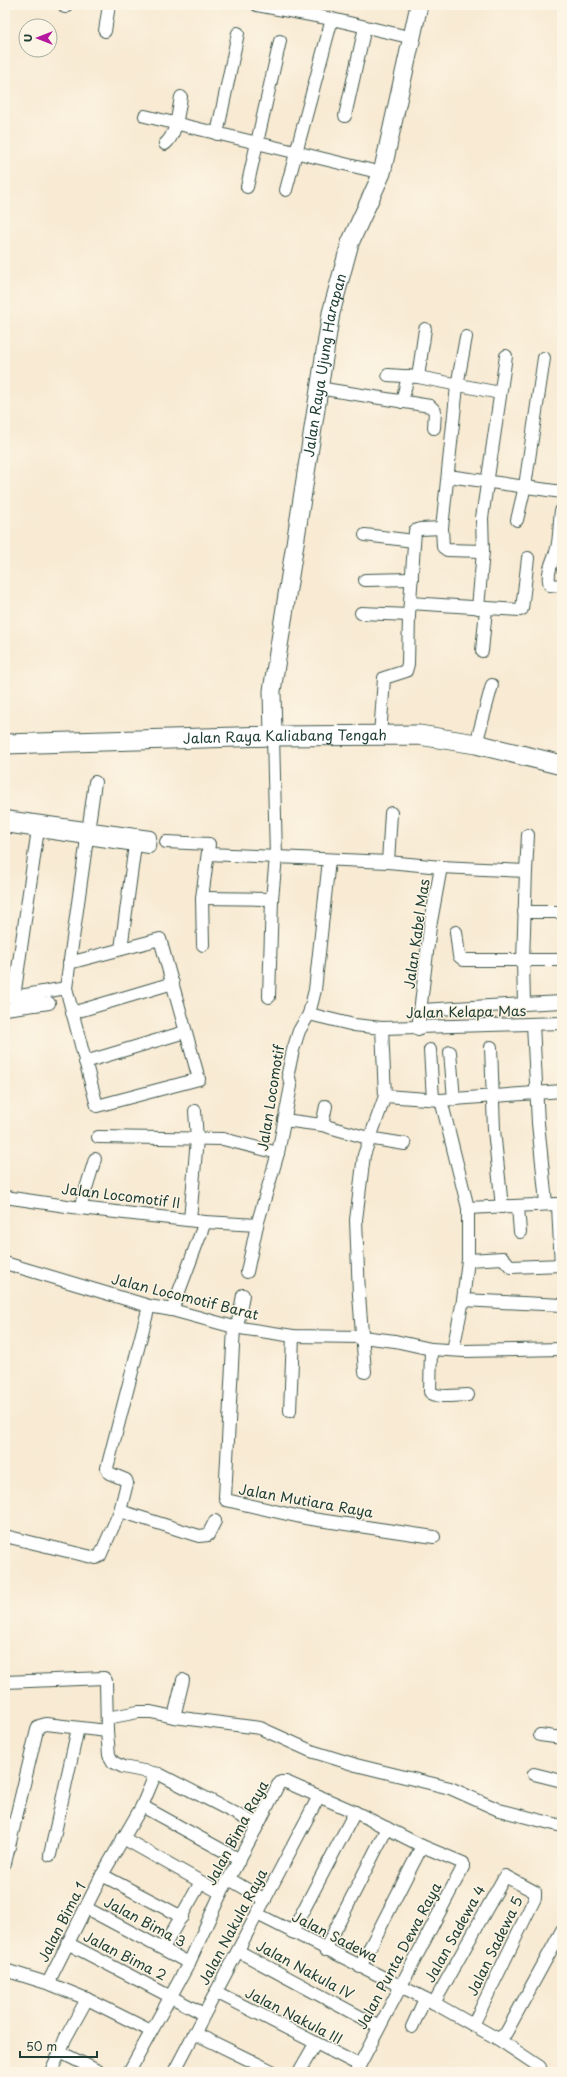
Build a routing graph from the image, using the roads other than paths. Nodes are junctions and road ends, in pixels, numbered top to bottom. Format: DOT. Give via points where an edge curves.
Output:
graph roads {
  1 [pos="109,5"];
  2 [pos="257,5"];
  3 [pos="419,5"];
  4 [pos="332,19"];
  5 [pos="365,27"];
  6 [pos="105,31"];
  7 [pos="238,33"];
  8 [pos="412,38"];
  9 [pos="280,41"];
  10 [pos="181,96"];
  11 [pos="145,116"];
  12 [pos="345,116"];
  13 [pos="176,123"];
  14 [pos="217,134"];
  15 [pos="258,141"];
  16 [pos="164,144"];
  17 [pos="298,151"];
  18 [pos="382,173"];
  19 [pos="247,187"];
  20 [pos="286,190"];
  21 [pos="425,329"];
  22 [pos="466,337"];
  23 [pos="506,356"];
  24 [pos="544,358"];
  25 [pos="388,375"];
  26 [pos="413,377"];
  27 [pos="457,386"];
  28 [pos="318,388"];
  29 [pos="500,393"];
  30 [pos="402,402"];
  31 [pos="434,428"];
  32 [pos="448,476"];
  33 [pos="489,482"];
  34 [pos="525,486"];
  35 [pos="562,492"];
  36 [pos="562,507"];
  37 [pos="517,520"];
  38 [pos="442,528"];
  39 [pos="365,535"];
  40 [pos="414,541"];
  41 [pos="483,551"];
  42 [pos="528,558"];
  43 [pos="412,579"];
  44 [pos="365,580"];
  45 [pos="562,586"];
  46 [pos="482,608"];
  47 [pos="410,609"];
  48 [pos="361,613"];
  49 [pos="482,651"];
  50 [pos="492,685"];
  51 [pos="273,736"];
  52 [pos="380,736"];
  53 [pos="5,744"];
  54 [pos="476,744"];
  55 [pos="562,765"];
  56 [pos="95,782"];
  57 [pos="391,813"];
  58 [pos="5,817"];
  59 [pos="38,825"];
  60 [pos="5,826"];
  61 [pos="87,832"];
  62 [pos="528,835"];
  63 [pos="166,842"];
  64 [pos="135,845"];
  65 [pos="208,854"];
  66 [pos="276,857"];
  67 [pos="329,860"];
  68 [pos="388,862"];
  69 [pos="441,867"];
  70 [pos="526,871"];
  71 [pos="202,898"];
  72 [pos="272,899"];
  73 [pos="524,912"];
  74 [pos="562,912"];
  75 [pos="456,932"];
  76 [pos="204,945"];
  77 [pos="121,949"];
  78 [pos="523,960"];
  79 [pos="562,960"];
  80 [pos="69,963"];
  81 [pos="173,983"];
  82 [pos="66,988"];
  83 [pos="10,997"];
  84 [pos="269,997"];
  85 [pos="562,1002"];
  86 [pos="49,1003"];
  87 [pos="524,1004"];
  88 [pos="5,1009"];
  89 [pos="422,1010"];
  90 [pos="72,1014"];
  91 [pos="309,1014"];
  92 [pos="562,1022"];
  93 [pos="533,1024"];
  94 [pos="382,1028"];
  95 [pos="418,1028"];
  96 [pos="185,1032"];
  97 [pos="491,1047"];
  98 [pos="430,1050"];
  99 [pos="450,1052"];
  100 [pos="85,1062"];
  101 [pos="562,1091"];
  102 [pos="536,1093"];
  103 [pos="385,1096"];
  104 [pos="494,1097"];
  105 [pos="454,1099"];
  106 [pos="437,1100"];
  107 [pos="326,1106"];
  108 [pos="195,1111"];
  109 [pos="284,1120"];
  110 [pos="322,1125"];
  111 [pos="98,1137"];
  112 [pos="368,1138"];
  113 [pos="197,1139"];
  114 [pos="405,1144"];
  115 [pos="278,1153"];
  116 [pos="95,1159"];
  117 [pos="5,1197"];
  118 [pos="546,1203"];
  119 [pos="502,1207"];
  120 [pos="518,1207"];
  121 [pos="80,1208"];
  122 [pos="468,1208"];
  123 [pos="190,1220"];
  124 [pos="205,1222"];
  125 [pos="257,1225"];
  126 [pos="520,1232"];
  127 [pos="468,1260"];
  128 [pos="5,1262"];
  129 [pos="561,1266"];
  130 [pos="247,1272"];
  131 [pos="243,1295"];
  132 [pos="463,1300"];
  133 [pos="562,1305"];
  134 [pos="149,1306"];
  135 [pos="172,1310"];
  136 [pos="236,1327"];
  137 [pos="293,1336"];
  138 [pos="362,1337"];
  139 [pos="431,1349"];
  140 [pos="453,1350"];
  141 [pos="562,1350"];
  142 [pos="365,1372"];
  143 [pos="468,1395"];
  144 [pos="290,1411"];
  145 [pos="120,1511"];
  146 [pos="215,1521"];
  147 [pos="5,1536"];
  148 [pos="434,1537"];
  149 [pos="183,1680"];
  150 [pos="5,1682"];
  151 [pos="174,1717"];
  152 [pos="107,1718"];
  153 [pos="78,1728"];
  154 [pos="107,1731"];
  155 [pos="540,1735"];
  156 [pos="562,1738"];
  157 [pos="534,1774"];
  158 [pos="155,1775"];
  159 [pos="562,1781"];
  160 [pos="318,1796"];
  161 [pos="142,1806"];
  162 [pos="355,1812"];
  163 [pos="258,1825"];
  164 [pos="562,1826"];
  165 [pos="387,1828"];
  166 [pos="123,1838"];
  167 [pos="422,1846"];
  168 [pos="50,1855"];
  169 [pos="240,1860"];
  170 [pos="462,1861"];
  171 [pos="5,1863"];
  172 [pos="102,1876"];
  173 [pos="229,1879"];
  174 [pos="502,1880"];
  175 [pos="201,1882"];
  176 [pos="221,1893"];
  177 [pos="265,1900"];
  178 [pos="86,1908"];
  179 [pos="257,1914"];
  180 [pos="182,1917"];
  181 [pos="562,1930"];
  182 [pos="292,1932"];
  183 [pos="67,1943"];
  184 [pos="163,1948"];
  185 [pos="325,1950"];
  186 [pos="238,1951"];
  187 [pos="189,1963"];
  188 [pos="360,1966"];
  189 [pos="5,1970"];
  190 [pos="50,1984"];
  191 [pos="400,1986"];
  192 [pos="216,1992"];
  193 [pos="169,1996"];
  194 [pos="87,1999"];
  195 [pos="430,2001"];
  196 [pos="204,2014"];
  197 [pos="473,2025"];
  198 [pos="379,2027"];
  199 [pos="412,2027"];
  200 [pos="151,2031"];
  201 [pos="194,2033"];
  202 [pos="502,2036"];
  203 [pos="315,2044"];
  204 [pos="60,2052"];
  205 [pos="540,2067"];
  206 [pos="358,2069"];
  207 [pos="176,2071"];
  208 [pos="53,2072"];
  209 [pos="100,2072"];
  210 [pos="129,2072"];
  211 [pos="274,2072"];
  212 [pos="299,2072"];
  1 -- 6 [label="street"];
  2 -- 4 [label="street"];
  3 -- 8 [label="street, Jalan Raya Ujung Harapan"];
  4 -- 5 [label="street"];
  4 -- 17 [label="street"];
  5 -- 8 [label="street"];
  5 -- 12 [label="street"];
  7 -- 14 [label="street"];
  8 -- 18 [label="street, Jalan Raya Ujung Harapan"];
  9 -- 15 [label="street"];
  10 -- 13 [label="street"];
  11 -- 13 [label="street"];
  13 -- 14 [label="street"];
  13 -- 16 [label="street" via="170,140"];
  14 -- 15 [label="street"];
  15 -- 17 [label="street"];
  15 -- 19 [label="street"];
  17 -- 18 [label="street"];
  17 -- 20 [label="street"];
  18 -- 28 [label="street, Jalan Raya Ujung Harapan" via="350,243 331,313"];
  21 -- 26 [label="street"];
  22 -- 27 [label="street"];
  23 -- 29 [label="street"];
  24 -- 34 [label="street"];
  25 -- 26 [label="street"];
  26 -- 27 [label="street"];
  26 -- 30 [label="street"];
  27 -- 29 [label="street"];
  27 -- 32 [label="street"];
  28 -- 30 [label="street"];
  28 -- 51 [label="street, Jalan Raya Ujung Harapan" via="272,691"];
  29 -- 33 [label="street"];
  30 -- 31 [label="street" via="432,407 435,411"];
  32 -- 33 [label="street"];
  32 -- 38 [label="street"];
  33 -- 34 [label="street"];
  33 -- 41 [label="street" via="482,518"];
  34 -- 35 [label="street"];
  34 -- 37 [label="street"];
  36 -- 45 [label="street" via="556,552 548,582 550,585"];
  38 -- 40 [label="street" via="417,529"];
  38 -- 41 [label="street" via="445,549"];
  39 -- 40 [label="street"];
  40 -- 43 [label="street"];
  41 -- 46 [label="street"];
  42 -- 46 [label="street" via="522,609 518,611"];
  43 -- 44 [label="street"];
  43 -- 47 [label="street"];
  46 -- 47 [label="street"];
  46 -- 49 [label="street"];
  47 -- 48 [label="street"];
  47 -- 52 [label="street" via="408,667 403,673 384,678"];
  50 -- 54 [label="street"];
  51 -- 52 [label="main road, Jalan Raya Kaliabang Tengah"];
  51 -- 53 [label="main road, Jalan Raya Kaliabang Tengah"];
  51 -- 66 [label="street"];
  52 -- 54 [label="main road, Jalan Raya Kaliabang Tengah" via="419,735"];
  54 -- 55 [label="main road, Jalan Raya Kaliabang Tengah"];
  56 -- 61 [label="street"];
  57 -- 68 [label="street"];
  58 -- 59 [label="street"];
  59 -- 60 [label="street"];
  59 -- 61 [label="street"];
  59 -- 83 [label="street"];
  61 -- 64 [label="street"];
  61 -- 64 [label="street" via="150,837 149,847"];
  61 -- 80 [label="street"];
  62 -- 70 [label="street"];
  63 -- 65 [label="street" via="207,843 210,846"];
  64 -- 77 [label="street"];
  65 -- 66 [label="street"];
  65 -- 71 [label="street"];
  66 -- 67 [label="street"];
  66 -- 72 [label="street"];
  67 -- 68 [label="street"];
  67 -- 91 [label="street, Jalan Locomotif" via="316,990"];
  68 -- 69 [label="street"];
  69 -- 70 [label="street"];
  69 -- 89 [label="street, Jalan Kabel Mas" via="430,927"];
  70 -- 73 [label="street"];
  71 -- 72 [label="street"];
  71 -- 76 [label="street"];
  72 -- 84 [label="street"];
  73 -- 74 [label="street"];
  73 -- 78 [label="street"];
  75 -- 78 [label="street" via="461,958"];
  77 -- 80 [label="street"];
  77 -- 81 [label="street" via="160,938"];
  78 -- 79 [label="street"];
  78 -- 87 [label="street"];
  80 -- 82 [label="street"];
  81 -- 90 [label="street"];
  81 -- 96 [label="street"];
  82 -- 83 [label="street"];
  82 -- 90 [label="street"];
  85 -- 87 [label="street"];
  86 -- 88 [label="street"];
  87 -- 89 [label="street"];
  89 -- 95 [label="street, Jalan Kabel Mas"];
  90 -- 100 [label="street"];
  91 -- 94 [label="street" via="354,1025"];
  91 -- 109 [label="street, Jalan Locomotif" via="299,1031 293,1050 288,1073 291,1086"];
  92 -- 93 [label="street"];
  93 -- 95 [label="street, Jalan Kelapa Mas"];
  93 -- 102 [label="street, Jalan Kelapa Mas"];
  94 -- 95 [label="street, Jalan Kelapa Mas"];
  94 -- 103 [label="street"];
  96 -- 100 [label="street"];
  96 -- 100 [label="street" via="199,1079 97,1106"];
  97 -- 104 [label="street"];
  98 -- 106 [label="street"];
  99 -- 105 [label="street"];
  101 -- 102 [label="street"];
  102 -- 104 [label="street"];
  102 -- 118 [label="street, Jalan Kelapa Mas"];
  103 -- 106 [label="street"];
  103 -- 112 [label="street"];
  104 -- 105 [label="street"];
  104 -- 119 [label="street" via="494,1130"];
  105 -- 106 [label="street"];
  106 -- 122 [label="street"];
  107 -- 110 [label="street"];
  108 -- 113 [label="street"];
  109 -- 110 [label="street"];
  109 -- 115 [label="street, Jalan Locomotif"];
  110 -- 112 [label="street"];
  111 -- 113 [label="street"];
  112 -- 114 [label="street"];
  112 -- 138 [label="street" via="361,1172 356,1220"];
  113 -- 115 [label="street" via="223,1139"];
  113 -- 123 [label="street"];
  115 -- 125 [label="street, Jalan Locomotif"];
  116 -- 121 [label="street"];
  117 -- 121 [label="street, Jalan Locomotif II"];
  118 -- 120 [label="street"];
  118 -- 129 [label="street" via="558,1206"];
  119 -- 120 [label="street"];
  119 -- 122 [label="street"];
  120 -- 126 [label="street"];
  121 -- 123 [label="street, Jalan Locomotif II"];
  122 -- 127 [label="street"];
  123 -- 124 [label="street, Jalan Locomotif II"];
  124 -- 125 [label="street"];
  124 -- 135 [label="street"];
  125 -- 130 [label="street, Jalan Locomotif"];
  127 -- 129 [label="street" via="503,1258 511,1267"];
  127 -- 132 [label="street"];
  128 -- 134 [label="street, Jalan Locomotif Barat"];
  131 -- 136 [label="street"];
  132 -- 133 [label="street"];
  132 -- 140 [label="street"];
  134 -- 135 [label="street, Jalan Locomotif Barat"];
  134 -- 145 [label="street" via="107,1468 111,1475 127,1482"];
  135 -- 136 [label="street, Jalan Locomotif Barat"];
  136 -- 137 [label="street, Jalan Locomotif Barat"];
  136 -- 148 [label="street, Jalan Mutiara Raya" via="226,1500 305,1518"];
  137 -- 138 [label="street, Jalan Locomotif Barat"];
  137 -- 144 [label="street"];
  138 -- 139 [label="street, Jalan Locomotif Barat"];
  138 -- 142 [label="street"];
  139 -- 140 [label="street, Jalan Locomotif Barat"];
  139 -- 143 [label="street" via="430,1392"];
  140 -- 141 [label="street, Jalan Locomotif Barat"];
  145 -- 146 [label="street" via="199,1536 208,1535"];
  145 -- 147 [label="street" via="99,1557"];
  149 -- 151 [label="street"];
  150 -- 152 [label="street" via="104,1678"];
  151 -- 152 [label="street" via="138,1712"];
  151 -- 164 [label="street" via="260,1728 311,1751 450,1788 499,1810"];
  152 -- 154 [label="street"];
  153 -- 154 [label="street"];
  153 -- 168 [label="street"];
  153 -- 171 [label="street" via="46,1724 37,1730"];
  154 -- 158 [label="street" via="109,1755 113,1762"];
  155 -- 156 [label="street"];
  157 -- 159 [label="street"];
  158 -- 161 [label="street, Jalan Bima 1"];
  158 -- 163 [label="street" via="159,1774"];
  160 -- 162 [label="street, Jalan Bima Raya"];
  160 -- 163 [label="street, Jalan Bima Raya" via="281,1782"];
  160 -- 177 [label="street, Jalan Nakula Raya"];
  161 -- 166 [label="street, Jalan Bima 1"];
  161 -- 169 [label="street"];
  162 -- 165 [label="street, Jalan Bima Raya"];
  162 -- 182 [label="street"];
  163 -- 169 [label="street, Jalan Bima Raya"];
  165 -- 167 [label="street, Jalan Bima Raya"];
  165 -- 185 [label="street"];
  166 -- 172 [label="street, Jalan Bima 1"];
  166 -- 175 [label="street"];
  167 -- 170 [label="street, Jalan Bima Raya"];
  167 -- 188 [label="street"];
  169 -- 173 [label="street, Jalan Bima Raya"];
  170 -- 191 [label="street, Jalan Punta Dewa Raya" via="463,1867"];
  172 -- 178 [label="street, Jalan Bima 1"];
  172 -- 180 [label="street"];
  173 -- 176 [label="street, Jalan Bima Raya"];
  173 -- 177 [label="street"];
  174 -- 195 [label="street, Jalan Sadewa 4"];
  174 -- 197 [label="street, Jalan Sadewa 5" via="504,1876 535,1892 536,1896"];
  175 -- 176 [label="street"];
  175 -- 180 [label="street"];
  176 -- 187 [label="street, Jalan Bima Raya"];
  177 -- 179 [label="street, Jalan Nakula Raya"];
  178 -- 183 [label="street, Jalan Bima 1"];
  178 -- 184 [label="street, Jalan Bima 3"];
  179 -- 182 [label="street, Jalan Sadewa"];
  179 -- 186 [label="street, Jalan Nakula Raya"];
  180 -- 184 [label="street"];
  181 -- 202 [label="street"];
  182 -- 185 [label="street, Jalan Sadewa"];
  183 -- 190 [label="street, Jalan Bima 1" via="49,1981"];
  183 -- 193 [label="street, Jalan Bima 2"];
  184 -- 187 [label="street, Jalan Bima 3"];
  185 -- 188 [label="street, Jalan Sadewa"];
  186 -- 192 [label="street, Jalan Nakula Raya"];
  186 -- 198 [label="street, Jalan Nakula IV"];
  187 -- 193 [label="street, Jalan Bima Raya"];
  188 -- 191 [label="street, Jalan Sadewa"];
  189 -- 190 [label="street"];
  190 -- 194 [label="street, Jalan Bima 1"];
  191 -- 195 [label="street, Jalan Sadewa 4"];
  191 -- 198 [label="street, Jalan Punta Dewa Raya"];
  192 -- 196 [label="street, Jalan Nakula Raya"];
  192 -- 203 [label="street, Jalan Nakula III"];
  193 -- 196 [label="street, Jalan Bima 2"];
  193 -- 200 [label="street, Jalan Bima Raya"];
  194 -- 200 [label="street, Jalan Bima 1"];
  194 -- 204 [label="street"];
  195 -- 197 [label="street, Jalan Sadewa 4"];
  195 -- 199 [label="street"];
  196 -- 201 [label="street, Jalan Nakula Raya"];
  197 -- 202 [label="street, Jalan Sadewa 4"];
  198 -- 206 [label="street, Jalan Punta Dewa Raya"];
  200 -- 210 [label="street, Jalan Bima Raya"];
  201 -- 207 [label="street, Jalan Nakula Raya"];
  201 -- 211 [label="street"];
  202 -- 205 [label="street, Jalan Sadewa 4"];
  203 -- 206 [label="street, Jalan Nakula III"];
  203 -- 212 [label="street"];
  204 -- 208 [label="street"];
  204 -- 209 [label="street"];
}
